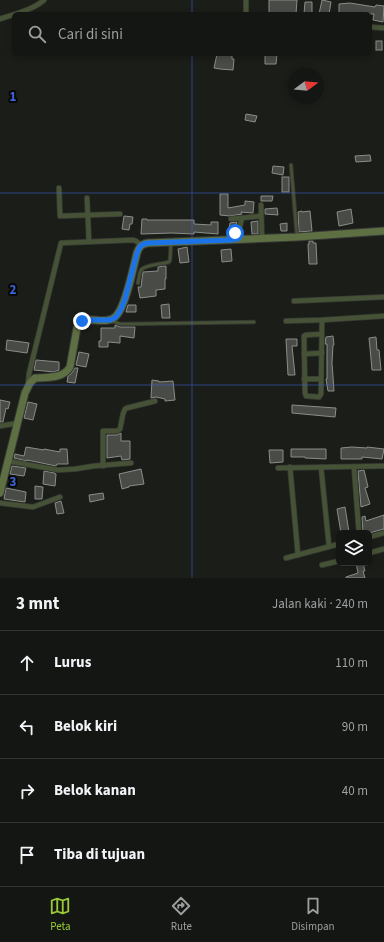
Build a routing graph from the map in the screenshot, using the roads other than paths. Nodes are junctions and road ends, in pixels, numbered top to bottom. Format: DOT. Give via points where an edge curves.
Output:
graph roads {
  1 [pos="44,0"];
  2 [pos="246,0"];
  3 [pos="20,12"];
  4 [pos="246,12"];
  5 [pos="12,15"];
  6 [pos="0,19"];
  7 [pos="372,27"];
  8 [pos="384,28"];
  9 [pos="292,165"];
  10 [pos="59,188"];
  11 [pos="87,198"];
  12 [pos="261,205"];
  13 [pos="120,214"];
  14 [pos="88,215"];
  15 [pos="261,216"];
  16 [pos="242,218"];
  17 [pos="231,219"];
  18 [pos="384,231"];
  19 [pos="297,237"];
  20 [pos="262,239"];
  21 [pos="233,240"];
  22 [pos="89,242"];
  23 [pos="171,242"];
  24 [pos="141,246"];
  25 [pos="138,283"];
  26 [pos="384,297"];
  27 [pos="294,301"];
  28 [pos="384,316"];
  29 [pos="110,320"];
  30 [pos="322,320"];
  31 [pos="286,321"];
  32 [pos="254,322"];
  33 [pos="322,334"];
  34 [pos="322,353"];
  35 [pos="304,354"];
  36 [pos="304,379"];
  37 [pos="321,379"];
  38 [pos="28,386"];
  39 [pos="155,401"];
  40 [pos="18,423"];
  41 [pos="0,426"];
  42 [pos="8,461"];
  43 [pos="131,463"];
  44 [pos="103,466"];
  45 [pos="354,466"];
  46 [pos="384,466"];
  47 [pos="290,467"];
  48 [pos="278,468"];
  49 [pos="321,468"];
  50 [pos="0,493"];
  51 [pos="60,497"];
  52 [pos="0,503"];
  53 [pos="359,530"];
  54 [pos="384,533"];
  55 [pos="372,536"];
  56 [pos="336,545"];
  57 [pos="328,546"];
  58 [pos="384,549"];
  59 [pos="372,552"];
  60 [pos="298,555"];
  61 [pos="286,558"];
  62 [pos="336,562"];
  63 [pos="322,565"];
  1 -- 3 [label="street" via="39,5"];
  2 -- 4 [label="street"];
  5 -- 6 [label="street"];
  7 -- 8 [label="street"];
  9 -- 19 [label="lane"];
  10 -- 14 [label="street" via="60,216"];
  11 -- 14 [label="street"];
  12 -- 15 [label="street"];
  13 -- 14 [label="street"];
  14 -- 22 [label="street"];
  15 -- 16 [label="street"];
  15 -- 20 [label="street"];
  16 -- 17 [label="street"];
  16 -- 21 [label="street" via="238,232 233,234"];
  18 -- 19 [label="street"];
  19 -- 20 [label="street"];
  20 -- 21 [label="street"];
  21 -- 23 [label="street"];
  22 -- 24 [label="street" via="133,240"];
  22 -- 38 [label="street" via="61,243"];
  23 -- 24 [label="street" via="148,243"];
  23 -- 25 [label="lane" via="169,262 142,269"];
  24 -- 29 [label="street" via="121,309 116,317"];
  26 -- 27 [label="street"];
  28 -- 30 [label="street"];
  29 -- 32 [label="lane" via="122,324"];
  29 -- 38 [label="street" via="85,320 80,323 67,371 62,375 35,378"];
  30 -- 31 [label="street"];
  30 -- 33 [label="street"];
  33 -- 34 [label="street"];
  33 -- 35 [label="street" via="304,335"];
  34 -- 35 [label="street"];
  34 -- 37 [label="street"];
  35 -- 36 [label="street"];
  36 -- 37 [label="street"];
  36 -- 37 [label="street" via="305,395 309,397 318,397 321,394"];
  38 -- 40 [label="street"];
  39 -- 44 [label="street" via="127,408 120,429 103,431"];
  40 -- 41 [label="street"];
  40 -- 42 [label="street"];
  42 -- 44 [label="street" via="58,470"];
  42 -- 50 [label="street"];
  43 -- 44 [label="street"];
  45 -- 46 [label="street"];
  45 -- 49 [label="street"];
  45 -- 53 [label="street"];
  47 -- 48 [label="street"];
  47 -- 49 [label="street"];
  47 -- 60 [label="street"];
  49 -- 57 [label="street"];
  51 -- 52 [label="street" via="33,507"];
  54 -- 55 [label="street"];
  56 -- 57 [label="street"];
  57 -- 60 [label="street"];
  58 -- 59 [label="street"];
  60 -- 61 [label="street"];
  62 -- 63 [label="street"];
}
